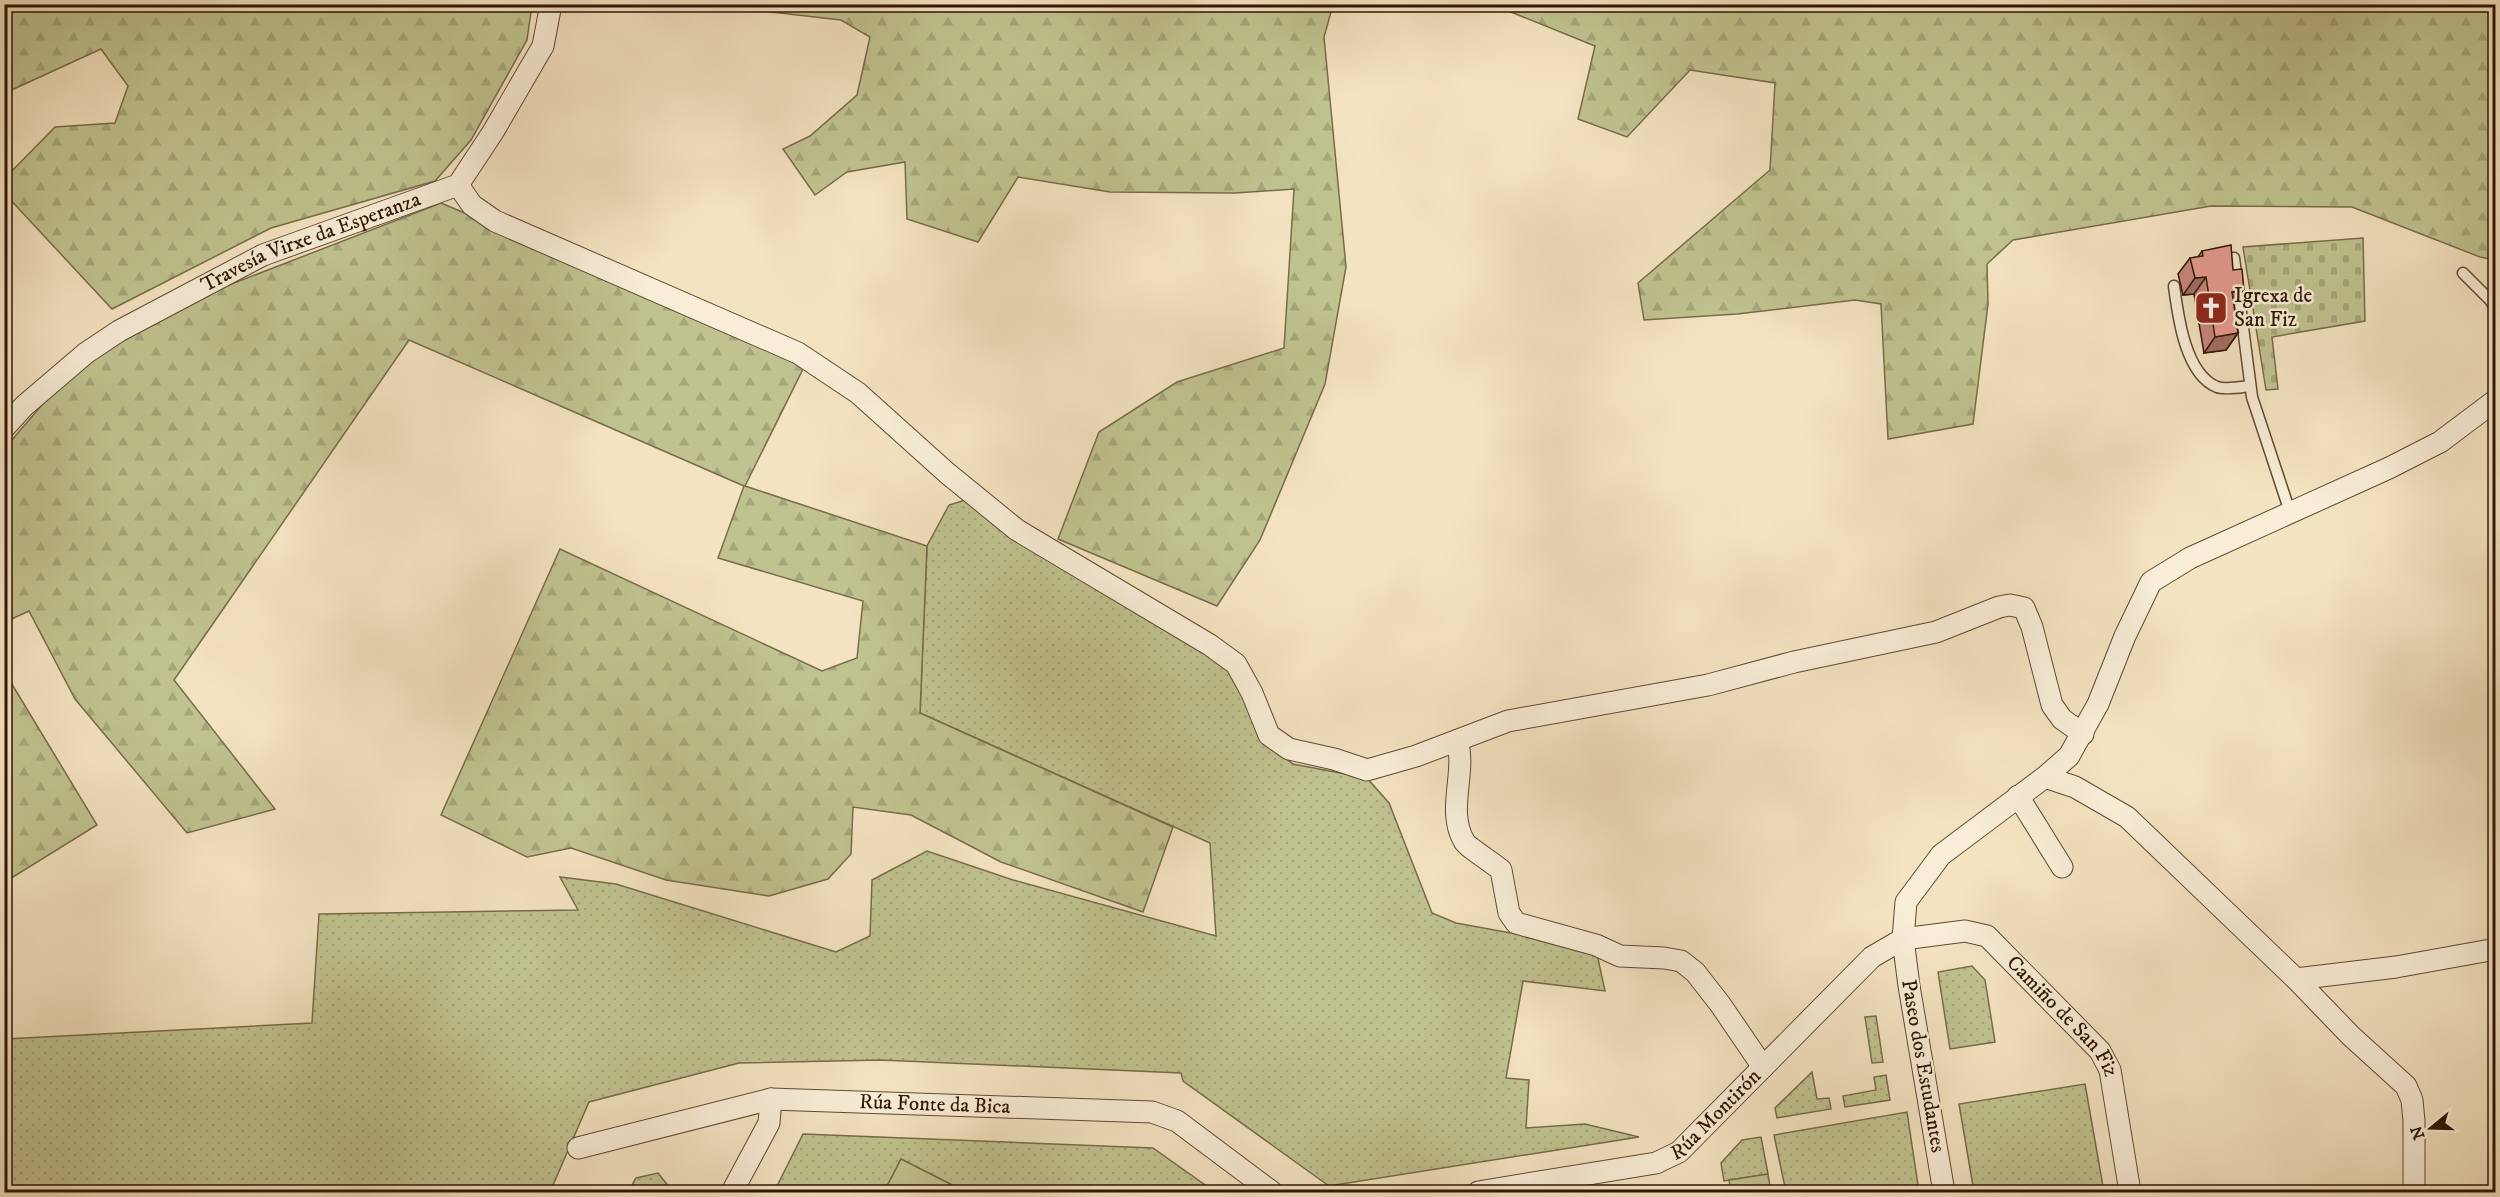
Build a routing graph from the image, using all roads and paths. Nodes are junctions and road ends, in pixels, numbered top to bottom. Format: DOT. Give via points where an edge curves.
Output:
graph roads {
  1 [pos="551,4"];
  2 [pos="458,185"];
  3 [pos="2234,258"];
  4 [pos="2463,273"];
  5 [pos="2175,286"];
  6 [pos="2496,309"];
  7 [pos="2250,386"];
  8 [pos="2496,400"];
  9 [pos="4,428"];
  10 [pos="2290,512"];
  11 [pos="2082,734"];
  12 [pos="1456,741"];
  13 [pos="2045,777"];
  14 [pos="2018,796"];
  15 [pos="2062,867"];
  16 [pos="1903,939"];
  17 [pos="2496,949"];
  18 [pos="2296,979"];
  19 [pos="1763,1067"];
  20 [pos="771,1099"];
  21 [pos="578,1148"];
  22 [pos="732,1192"];
  23 [pos="1272,1192"];
  24 [pos="1478,1192"];
  25 [pos="1944,1192"];
  26 [pos="2130,1192"];
  27 [pos="2414,1192"];
  1 -- 2 [label="street" via="543,46"];
  2 -- 9 [label="street, Travesía Virxe da Esperanza" via="262,255 119,331 86,353"];
  2 -- 12 [label="street" via="472,206 495,221 798,353 858,393 1017,530 1236,664 1269,735 1289,748 1366,770"];
  3 -- 7 [label="lane"];
  4 -- 6 [label="lane"];
  5 -- 7 [label="lane" via="2184,342 2202,378 2219,388"];
  7 -- 10 [label="lane"];
  8 -- 10 [label="street, Paseo dos Estudantes" via="2440,442"];
  10 -- 11 [label="street, Paseo dos Estudantes" via="2190,558 2151,582"];
  11 -- 12 [label="street" via="2062,719 2052,705 2032,627 2024,608 2010,605 1936,632 1708,685 1508,721"];
  11 -- 13 [label="street, Paseo dos Estudantes" via="2069,756"];
  12 -- 19 [label="street" via="1461,753 1456,788 1458,824 1465,844 1500,870 1509,913 1516,923 1596,945 1620,956 1681,961 1720,1004"];
  13 -- 14 [label="street, Paseo dos Estudantes"];
  13 -- 18 [label="street" via="2075,788 2127,817"];
  14 -- 15 [label="street"];
  14 -- 16 [label="street, Paseo dos Estudantes" via="1941,855 1905,902"];
  16 -- 19 [label="street, Rúa Montirón" via="1872,957"];
  16 -- 25 [label="street, Paseo dos Estudantes"];
  16 -- 26 [label="street, Camiño de San Fiz" via="1965,932 1987,936 2100,1052 2110,1070"];
  17 -- 18 [label="street"];
  18 -- 27 [label="street" via="2406,1086 2414,1121"];
  19 -- 24 [label="street, Rúa Montirón" via="1679,1152 1656,1163"];
  20 -- 21 [label="street, Rúa Fonte da Bica"];
  20 -- 22 [label="street" via="769,1123"];
  20 -- 23 [label="street, Rúa Fonte da Bica" via="1152,1112 1177,1121"];
}
